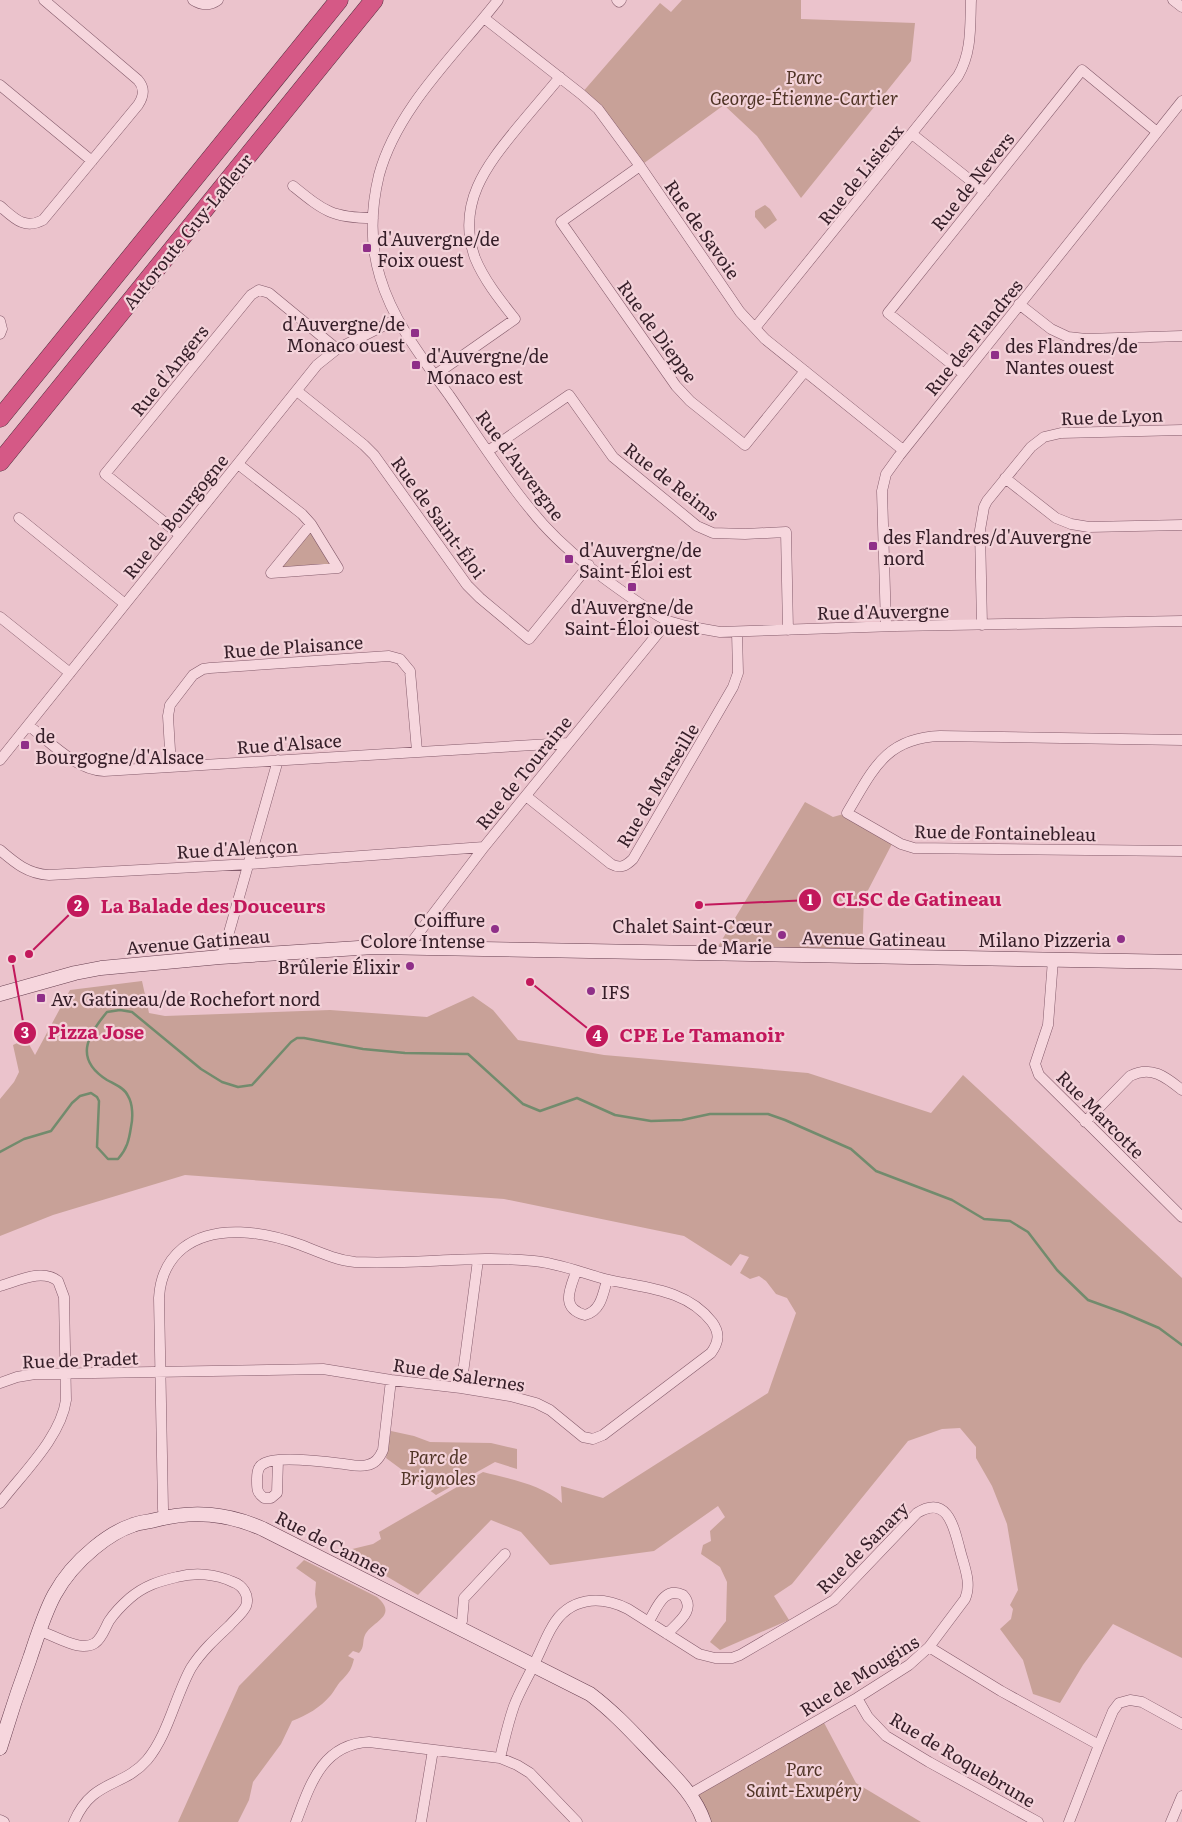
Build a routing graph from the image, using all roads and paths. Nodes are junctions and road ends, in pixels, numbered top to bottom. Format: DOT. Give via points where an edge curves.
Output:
graph roads {
  1 [pos="44,0"];
  2 [pos="193,0"];
  3 [pos="218,0"];
  4 [pos="339,0"];
  5 [pos="374,0"];
  6 [pos="498,0"];
  7 [pos="971,0"];
  8 [pos="1173,0"];
  9 [pos="1182,7"];
  10 [pos="484,18"];
  11 [pos="560,77"];
  12 [pos="0,85"];
  13 [pos="1182,101"];
  14 [pos="1157,132"];
  15 [pos="912,134"];
  16 [pos="92,161"];
  17 [pos="640,166"];
  18 [pos="293,186"];
  19 [pos="985,192"];
  20 [pos="0,206"];
  21 [pos="373,218"];
  22 [pos="1019,304"];
  23 [pos="397,319"];
  24 [pos="0,321"];
  25 [pos="754,328"];
  26 [pos="0,334"];
  27 [pos="1182,336"];
  28 [pos="337,349"];
  29 [pos="805,371"];
  30 [pos="964,374"];
  31 [pos="435,375"];
  32 [pos="297,391"];
  33 [pos="0,418"];
  34 [pos="1182,430"];
  35 [pos="904,450"];
  36 [pos="488,452"];
  37 [pos="0,462"];
  38 [pos="238,464"];
  39 [pos="1006,478"];
  40 [pos="19,518"];
  41 [pos="311,524"];
  42 [pos="1182,525"];
  43 [pos="180,535"];
  44 [pos="589,565"];
  45 [pos="125,604"];
  46 [pos="0,617"];
  47 [pos="668,621"];
  48 [pos="1182,621"];
  49 [pos="982,625"];
  50 [pos="886,626"];
  51 [pos="788,630"];
  52 [pos="737,632"];
  53 [pos="70,673"];
  54 [pos="28,725"];
  55 [pos="1182,740"];
  56 [pos="567,743"];
  57 [pos="416,751"];
  58 [pos="0,760"];
  59 [pos="278,760"];
  60 [pos="171,767"];
  61 [pos="526,796"];
  62 [pos="484,847"];
  63 [pos="0,850"];
  64 [pos="1182,852"];
  65 [pos="250,864"];
  66 [pos="408,947"];
  67 [pos="220,957"];
  68 [pos="1053,960"];
  69 [pos="1182,962"];
  70 [pos="0,994"];
  71 [pos="1182,1090"];
  72 [pos="1085,1122"];
  73 [pos="1182,1217"];
  74 [pos="478,1260"];
  75 [pos="576,1272"];
  76 [pos="607,1280"];
  77 [pos="0,1286"];
  78 [pos="161,1372"];
  79 [pos="66,1374"];
  80 [pos="391,1380"];
  81 [pos="0,1383"];
  82 [pos="461,1388"];
  83 [pos="278,1460"];
  84 [pos="0,1503"];
  85 [pos="164,1518"];
  86 [pos="505,1554"];
  87 [pos="649,1622"];
  88 [pos="458,1628"];
  89 [pos="38,1630"];
  90 [pos="667,1634"];
  91 [pos="928,1647"];
  92 [pos="533,1665"];
  93 [pos="857,1698"];
  94 [pos="5,1711"];
  95 [pos="1182,1724"];
  96 [pos="1099,1745"];
  97 [pos="0,1748"];
  98 [pos="433,1750"];
  99 [pos="500,1758"];
  100 [pos="689,1795"];
  101 [pos="1182,1796"];
  102 [pos="0,1820"];
  103 [pos="4,1822"];
  104 [pos="74,1822"];
  105 [pos="296,1822"];
  106 [pos="421,1822"];
  107 [pos="577,1822"];
  108 [pos="704,1822"];
  109 [pos="1038,1822"];
  110 [pos="1069,1822"];
  111 [pos="1171,1822"];
  1 -- 16 [label="street" via="131,73 143,90 138,104"];
  2 -- 3 [label="street" via="203,4"];
  4 -- 33 [label="highway, Autoroute Guy-Lafleur"];
  5 -- 37 [label="highway, Autoroute Guy-Lafleur"];
  6 -- 10 [label="street, Rue d'Auvergne"];
  7 -- 15 [label="street, Rue de Lisieux" via="967,60 952,85"];
  8 -- 9 [label="street"];
  10 -- 11 [label="street, Rue de Savoie"];
  10 -- 21 [label="street, Rue d'Auvergne" via="418,96 398,128 380,174"];
  11 -- 17 [label="street, Rue de Savoie" via="598,110"];
  11 -- 31 [label="street" via="491,161 471,204 470,236 476,259 515,319"];
  12 -- 16 [label="street"];
  13 -- 14 [label="street, Rue des Flandres"];
  14 -- 19 [label="street, Rue de Nevers" via="1082,70"];
  14 -- 22 [label="street, Rue des Flandres"];
  15 -- 19 [label="street"];
  15 -- 25 [label="street, Rue de Lisieux"];
  16 -- 20 [label="street" via="38,223 21,222"];
  17 -- 25 [label="street, Rue de Savoie"];
  17 -- 29 [label="street, Rue de Dieppe" via="561,222 679,390 745,445"];
  18 -- 21 [label="street" via="333,214"];
  19 -- 30 [label="street, Rue de Nevers" via="888,313"];
  21 -- 23 [label="street, Rue d'Auvergne" via="377,265"];
  22 -- 27 [label="street" via="1051,329 1068,337"];
  22 -- 30 [label="street, Rue des Flandres"];
  23 -- 28 [label="street, Rue de Bourgogne"];
  23 -- 31 [label="street, Rue d'Auvergne"];
  24 -- 26 [label="street"];
  25 -- 29 [label="street, Rue de Savoie"];
  28 -- 32 [label="street, Rue de Bourgogne" via="317,365"];
  28 -- 43 [label="street, Rue d'Angers" via="269,293 259,290 251,295 105,474"];
  29 -- 35 [label="street, Rue de Savoie"];
  30 -- 35 [label="street, Rue des Flandres"];
  31 -- 36 [label="street, Rue d'Auvergne"];
  32 -- 38 [label="street, Rue de Bourgogne"];
  32 -- 44 [label="street, Rue de Saint-Éloi" via="374,455 467,585 529,639"];
  34 -- 39 [label="street, Rue de Lyon" via="1052,434 1031,447"];
  35 -- 50 [label="street, Rue des Flandres" via="886,474 882,491"];
  36 -- 44 [label="street, Rue d'Auvergne" via="534,514 556,538"];
  36 -- 51 [label="street, Rue de Reims" via="569,395 613,457 697,526 713,534 786,532"];
  38 -- 41 [label="street"];
  38 -- 43 [label="street, Rue de Bourgogne"];
  39 -- 42 [label="street" via="1056,518 1071,524 1089,527"];
  39 -- 49 [label="street, Rue de Lyon" via="987,501 982,514"];
  40 -- 45 [label="street"];
  41 -- 41 [label="street" via="338,568 271,573 305,531"];
  43 -- 45 [label="street, Rue de Bourgogne"];
  44 -- 47 [label="street, Rue d'Auvergne"];
  45 -- 53 [label="street, Rue de Bourgogne"];
  46 -- 53 [label="street"];
  47 -- 52 [label="street, Rue d'Auvergne" via="697,629"];
  47 -- 56 [label="street, Rue de Touraine"];
  48 -- 49 [label="street, Rue d'Auvergne"];
  49 -- 50 [label="street, Rue d'Auvergne"];
  50 -- 51 [label="street, Rue d'Auvergne"];
  51 -- 52 [label="street, Rue d'Auvergne"];
  52 -- 61 [label="street, Rue de Marseille" via="738,666 733,687 629,863 620,867 611,864"];
  53 -- 54 [label="street, Rue de Bourgogne"];
  54 -- 58 [label="street, Rue de Bourgogne"];
  54 -- 60 [label="street, Rue d'Alsace" via="75,762 95,771"];
  55 -- 64 [label="street, Rue de Fontainebleau" via="918,737 902,744 879,762 847,813 914,848"];
  56 -- 57 [label="street, Rue d'Alsace"];
  56 -- 61 [label="street, Rue de Touraine"];
  57 -- 59 [label="street, Rue d'Alsace"];
  57 -- 60 [label="street, Rue de Plaisance" via="410,671 400,659 389,656 198,671 172,700 168,710"];
  59 -- 60 [label="street, Rue d'Alsace"];
  59 -- 65 [label="street"];
  61 -- 62 [label="street, Rue de Touraine"];
  62 -- 65 [label="street, Rue d'Alençon"];
  62 -- 66 [label="street, Rue de Touraine"];
  63 -- 65 [label="street, Rue d'Alençon" via="23,868 40,874"];
  65 -- 67 [label="street"];
  66 -- 67 [label="street, Avenue Gatineau"];
  66 -- 68 [label="street, Avenue Gatineau"];
  67 -- 70 [label="street, Avenue Gatineau" via="88,970"];
  68 -- 69 [label="street, Avenue Gatineau"];
  68 -- 72 [label="street, Rue Marcotte" via="1049,1018 1035,1064 1044,1081"];
  71 -- 72 [label="street" via="1161,1074 1137,1073 1130,1076"];
  72 -- 73 [label="street, Rue Marcotte"];
  74 -- 75 [label="street, Rue de Salernes" via="536,1261"];
  74 -- 78 [label="street, Rue de Salernes" via="355,1262 261,1235 228,1233 204,1236 179,1252 163,1274 159,1298"];
  74 -- 82 [label="street"];
  75 -- 76 [label="street, Rue de Salernes"];
  75 -- 76 [label="street" via="568,1300 574,1310 585,1315 598,1307"];
  76 -- 82 [label="street, Rue de Salernes" via="661,1290 695,1306 716,1328 718,1339 714,1348 603,1435 593,1439 578,1435 558,1416 536,1403"];
  77 -- 79 [label="street" via="37,1275 58,1281 64,1297"];
  78 -- 79 [label="street, Rue de Pradet"];
  78 -- 80 [label="street, Rue de Salernes" via="323,1369"];
  78 -- 85 [label="street, Rue de Salernes"];
  79 -- 81 [label="street, Rue de Pradet" via="25,1375"];
  79 -- 84 [label="street" via="66,1400 60,1422"];
  80 -- 82 [label="street, Rue de Salernes"];
  80 -- 83 [label="street" via="382,1450 373,1464"];
  85 -- 88 [label="street, Rue de Cannes" via="203,1514 227,1516 251,1524"];
  85 -- 89 [label="street, Rue de Cannes" via="120,1530 88,1553 62,1581"];
  86 -- 88 [label="street" via="464,1598"];
  87 -- 90 [label="street, Rue de Sanary"];
  87 -- 90 [label="street" via="667,1594 683,1594 689,1604 688,1610"];
  87 -- 92 [label="street, Rue de Sanary" via="618,1604 599,1600 580,1603 556,1620"];
  88 -- 92 [label="street, Rue de Cannes"];
  89 -- 94 [label="street, Rue de Cannes"];
  89 -- 104 [label="street" via="79,1646 92,1645 114,1614 135,1594 150,1585 182,1576 200,1574 223,1578 241,1586 246,1595 245,1607 191,1668 148,1759 92,1795"];
  90 -- 91 [label="street, Rue de Sanary" via="707,1657 740,1655 834,1600 917,1513 936,1508 951,1519 968,1585 964,1599"];
  91 -- 93 [label="street, Rue de Mougins" via="910,1665"];
  91 -- 96 [label="street, Rue de Mougins"];
  92 -- 99 [label="street, Rue de Sanary" via="514,1707"];
  92 -- 100 [label="street, Rue de Cannes" via="584,1690 606,1706"];
  93 -- 100 [label="street, Rue de Mougins"];
  93 -- 109 [label="street, Rue de Roquebrune" via="868,1717 886,1736"];
  94 -- 97 [label="street, Rue de Cannes"];
  95 -- 96 [label="street" via="1142,1702 1125,1701 1113,1711"];
  96 -- 110 [label="street"];
  98 -- 99 [label="street"];
  98 -- 105 [label="street" via="382,1742 350,1744 319,1768"];
  98 -- 106 [label="street"];
  99 -- 107 [label="street" via="530,1773"];
  100 -- 108 [label="street, Rue de Cannes"];
  101 -- 111 [label="street"];
  102 -- 103 [label="street"];
}
